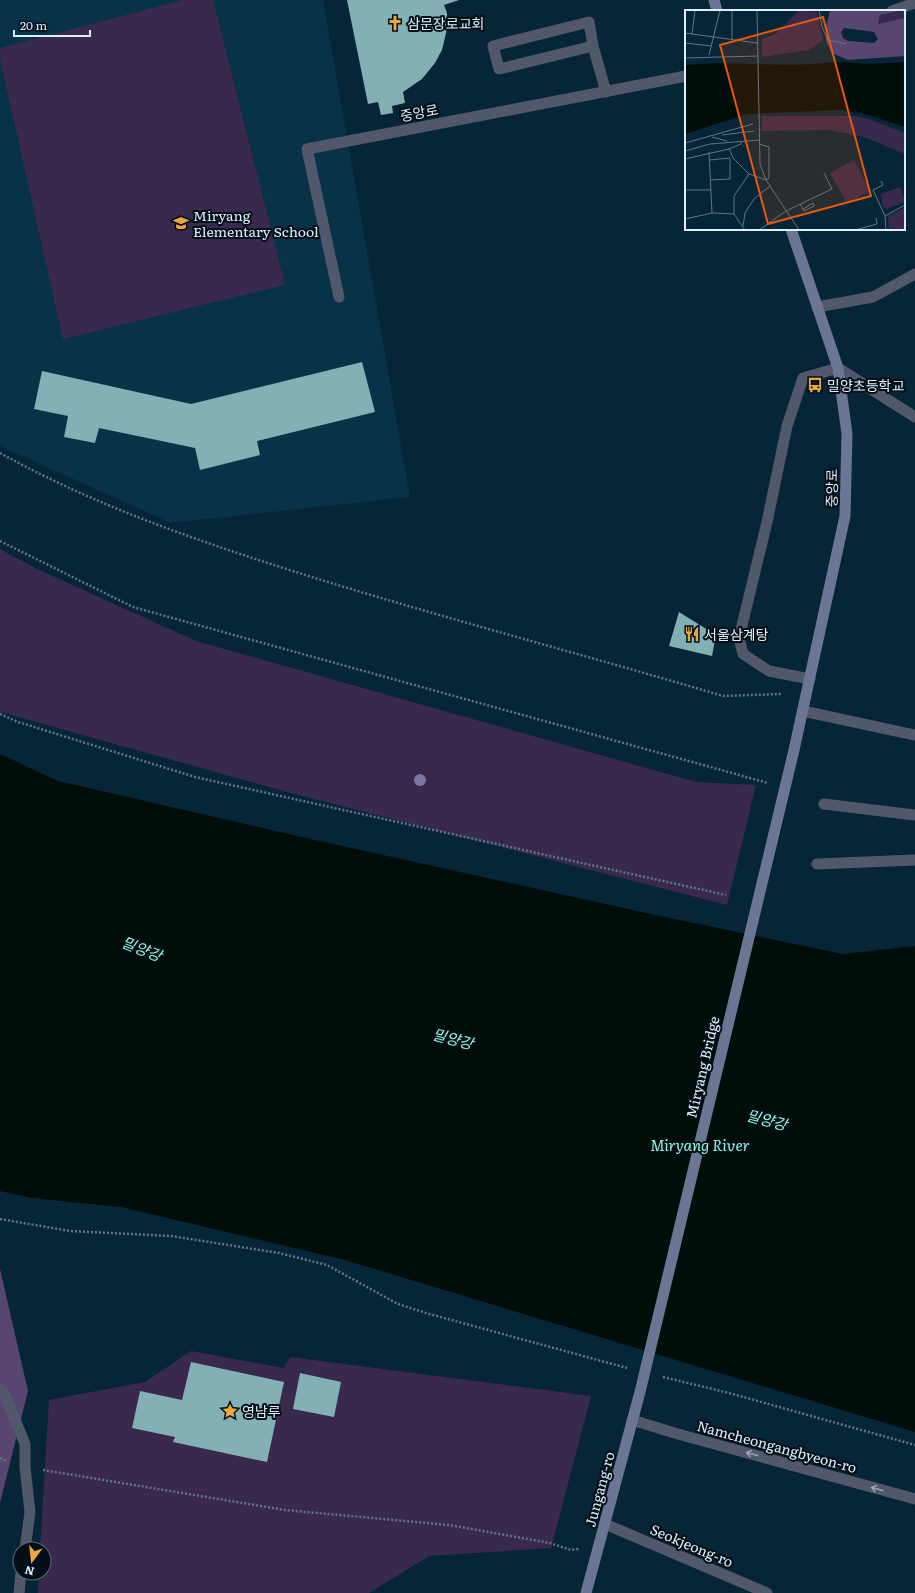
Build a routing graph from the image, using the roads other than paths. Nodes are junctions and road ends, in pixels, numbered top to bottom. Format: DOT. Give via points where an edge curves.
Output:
graph roads {
  1 [pos="714,0"];
  2 [pos="915,3"];
  3 [pos="717,10"];
  4 [pos="895,10"];
  5 [pos="593,46"];
  6 [pos="685,76"];
  7 [pos="606,92"];
  8 [pos="791,230"];
  9 [pos="915,274"];
  10 [pos="340,298"];
  11 [pos="817,307"];
  12 [pos="838,368"];
  13 [pos="915,417"];
  14 [pos="810,680"];
  15 [pos="803,711"];
  16 [pos="915,735"];
  17 [pos="794,750"];
  18 [pos="824,804"];
  19 [pos="915,815"];
  20 [pos="915,860"];
  21 [pos="817,864"];
  22 [pos="0,1389"];
  23 [pos="640,1392"];
  24 [pos="632,1420"];
  25 [pos="915,1499"];
  26 [pos="605,1524"];
  27 [pos="26,1541"];
  28 [pos="20,1581"];
  29 [pos="18,1593"];
  30 [pos="586,1593"];
  31 [pos="767,1593"];
  1 -- 3 [label="main road"];
  2 -- 4 [label="street"];
  5 -- 5 [label="street" via="589,22 493,46 499,69"];
  5 -- 7 [label="street"];
  6 -- 7 [label="street, 중앙로"];
  7 -- 10 [label="street, 중앙로" via="307,148"];
  8 -- 11 [label="main road, 중앙로"];
  9 -- 11 [label="street" via="873,297"];
  11 -- 12 [label="main road, 중앙로"];
  12 -- 13 [label="street"];
  12 -- 14 [label="main road, 중앙로" via="847,434 845,516"];
  12 -- 14 [label="street" via="803,378 787,426 740,638 743,654 769,671"];
  14 -- 15 [label="main road, 중앙로"];
  15 -- 16 [label="street"];
  15 -- 17 [label="main road, 중앙로"];
  17 -- 23 [label="main road, Miryang Bridge"];
  18 -- 19 [label="street"];
  20 -- 21 [label="street"];
  22 -- 27 [label="street" via="25,1444 30,1512"];
  23 -- 24 [label="main road, Jungang-ro"];
  25 -- 24 [label="street, Namcheongangbyeon-ro, one-way"];
  24 -- 26 [label="main road, Jungang-ro"];
  26 -- 30 [label="main road, Jungang-ro"];
  26 -- 31 [label="street, Seokjeong-ro"];
  28 -- 29 [label="street"];
}
